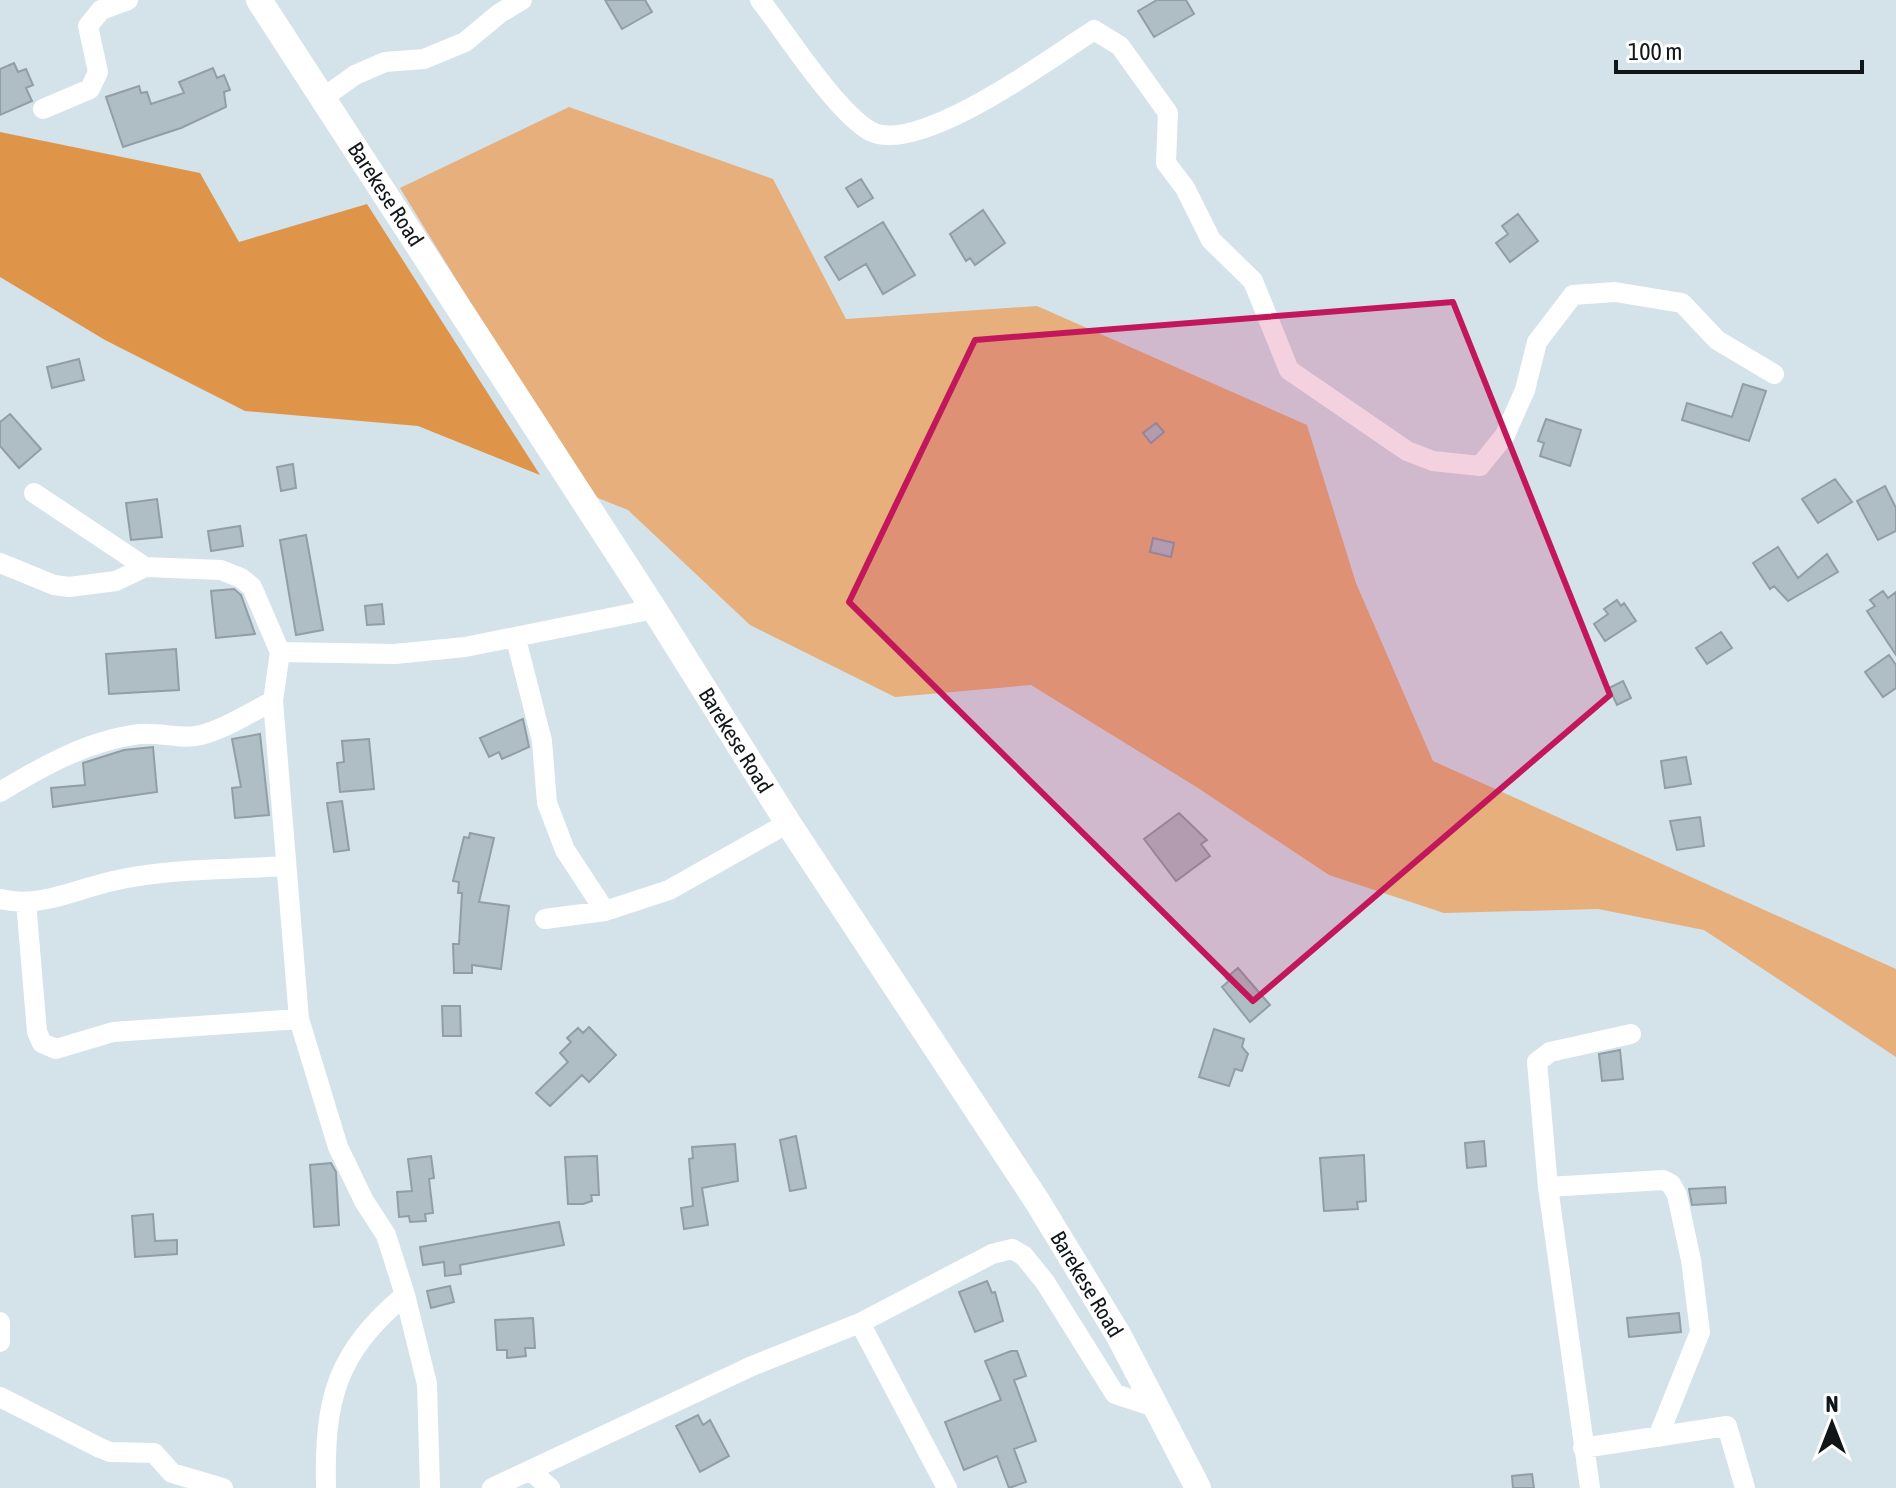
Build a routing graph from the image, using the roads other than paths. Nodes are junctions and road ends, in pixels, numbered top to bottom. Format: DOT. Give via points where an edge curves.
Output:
graph roads {
  1 [pos="128,0"];
  2 [pos="259,0"];
  3 [pos="522,0"];
  4 [pos="760,0"];
  5 [pos="323,98"];
  6 [pos="43,109"];
  7 [pos="1774,374"];
  8 [pos="34,493"];
  9 [pos="0,563"];
  10 [pos="145,567"];
  11 [pos="654,609"];
  12 [pos="516,639"];
  13 [pos="280,652"];
  14 [pos="273,701"];
  15 [pos="0,792"];
  16 [pos="788,823"];
  17 [pos="284,866"];
  18 [pos="0,899"];
  19 [pos="26,902"];
  20 [pos="605,911"];
  21 [pos="545,919"];
  22 [pos="299,1019"];
  23 [pos="1631,1034"];
  24 [pos="1548,1187"];
  25 [pos="405,1295"];
  26 [pos="0,1322"];
  27 [pos="860,1323"];
  28 [pos="0,1342"];
  29 [pos="0,1397"];
  30 [pos="1158,1408"];
  31 [pos="1658,1437"];
  32 [pos="1583,1448"];
  33 [pos="532,1472"];
  34 [pos="515,1485"];
  35 [pos="223,1488"];
  36 [pos="326,1488"];
  37 [pos="430,1488"];
  38 [pos="492,1488"];
  39 [pos="550,1488"];
  40 [pos="947,1488"];
  41 [pos="1198,1488"];
  42 [pos="1590,1488"];
  43 [pos="1745,1488"];
  1 -- 6 [label="street" via="101,10 88,26 98,72 90,89"];
  2 -- 5 [label="main road, Barekese Road"];
  3 -- 5 [label="street" via="465,42 424,59 385,62"];
  4 -- 7 [label="street" via="850,114 872,133 908,135 954,117 1094,30 1120,46 1168,113 1166,163 1211,240 1253,281 1289,370 1407,451 1433,461 1480,466 1510,424 1537,342 1573,295 1615,292 1682,303 1717,340"];
  5 -- 11 [label="main road, Barekese Road"];
  8 -- 10 [label="street"];
  9 -- 10 [label="street" via="69,587 116,581"];
  10 -- 13 [label="street" via="221,570 241,578 252,587"];
  11 -- 12 [label="street"];
  11 -- 16 [label="main road, Barekese Road"];
  12 -- 13 [label="street" via="395,654"];
  12 -- 20 [label="street" via="542,741 547,803 565,850"];
  13 -- 14 [label="street"];
  14 -- 15 [label="street" via="203,735 144,734 105,741 44,766"];
  14 -- 17 [label="street"];
  16 -- 20 [label="street" via="669,890"];
  16 -- 30 [label="main road, Barekese Road" via="1037,1201"];
  17 -- 19 [label="street" via="149,876"];
  17 -- 22 [label="street"];
  18 -- 19 [label="street"];
  19 -- 22 [label="street" via="37,1032 48,1047 113,1032"];
  20 -- 21 [label="street"];
  22 -- 25 [label="street" via="338,1147 386,1235"];
  23 -- 24 [label="street" via="1550,1052 1537,1062"];
  24 -- 31 [label="street" via="1663,1180 1677,1195 1700,1332"];
  24 -- 32 [label="street"];
  25 -- 36 [label="street" via="360,1337 338,1374 325,1458"];
  25 -- 37 [label="street" via="427,1384"];
  26 -- 28 [label="street"];
  27 -- 30 [label="street" via="992,1254 1012,1249 1045,1282 1115,1394"];
  27 -- 33 [label="street" via="752,1366"];
  27 -- 40 [label="street"];
  29 -- 35 [label="street" via="100,1448 154,1453 172,1473"];
  30 -- 41 [label="main road, Barekese Road"];
  31 -- 32 [label="street"];
  31 -- 43 [label="street" via="1727,1426"];
  32 -- 42 [label="street"];
  33 -- 34 [label="street"];
  33 -- 39 [label="street"];
  34 -- 38 [label="street"];
}
